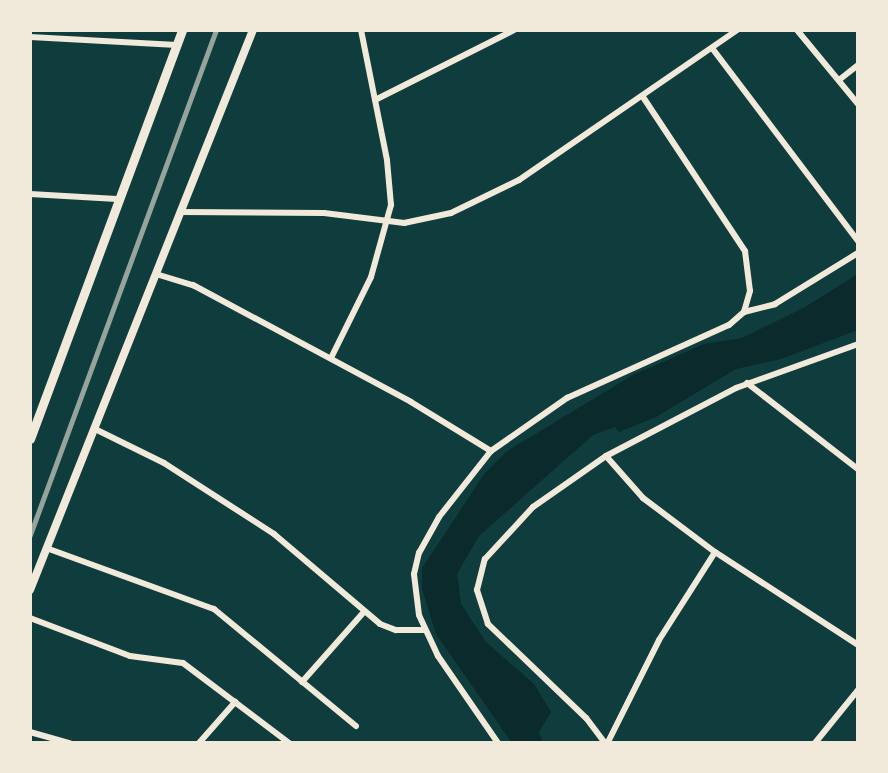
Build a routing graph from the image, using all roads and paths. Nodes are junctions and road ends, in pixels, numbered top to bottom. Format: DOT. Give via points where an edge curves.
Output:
graph roads {
  1 [pos="182,30"];
  2 [pos="253,30"];
  3 [pos="361,30"];
  4 [pos="514,30"];
  5 [pos="737,30"];
  6 [pos="797,30"];
  7 [pos="30,37"];
  8 [pos="177,46"];
  9 [pos="712,48"];
  10 [pos="858,65"];
  11 [pos="839,80"];
  12 [pos="643,97"];
  13 [pos="375,100"];
  14 [pos="858,104"];
  15 [pos="30,194"];
  16 [pos="117,199"];
  17 [pos="180,212"];
  18 [pos="388,219"];
  19 [pos="858,241"];
  20 [pos="858,253"];
  21 [pos="156,274"];
  22 [pos="744,312"];
  23 [pos="858,344"];
  24 [pos="331,358"];
  25 [pos="747,383"];
  26 [pos="34,413"];
  27 [pos="95,429"];
  28 [pos="30,439"];
  29 [pos="491,451"];
  30 [pos="606,456"];
  31 [pos="858,469"];
  32 [pos="49,549"];
  33 [pos="715,552"];
  34 [pos="30,590"];
  35 [pos="364,612"];
  36 [pos="30,618"];
  37 [pos="424,631"];
  38 [pos="858,645"];
  39 [pos="302,682"];
  40 [pos="858,690"];
  41 [pos="236,702"];
  42 [pos="356,726"];
  43 [pos="30,732"];
  44 [pos="69,743"];
  45 [pos="199,743"];
  46 [pos="289,743"];
  47 [pos="498,743"];
  48 [pos="607,743"];
  49 [pos="815,743"];
  1 -- 8 [label="main road"];
  2 -- 17 [label="street"];
  3 -- 13 [label="street"];
  4 -- 13 [label="street"];
  5 -- 9 [label="street"];
  6 -- 11 [label="street"];
  7 -- 8 [label="street"];
  8 -- 16 [label="main road"];
  9 -- 12 [label="street"];
  9 -- 19 [label="street"];
  10 -- 11 [label="street"];
  11 -- 14 [label="street"];
  12 -- 18 [label="street" via="519,180 470,204 421,223"];
  12 -- 22 [label="street" via="744,251 750,291"];
  13 -- 18 [label="street" via="391,186"];
  15 -- 16 [label="street"];
  16 -- 26 [label="main road"];
  17 -- 18 [label="street" via="324,213"];
  17 -- 21 [label="street"];
  18 -- 24 [label="street" via="371,277"];
  20 -- 22 [label="street" via="775,304"];
  21 -- 24 [label="street" via="193,285"];
  21 -- 27 [label="street"];
  22 -- 29 [label="street" via="729,325 595,382"];
  23 -- 25 [label="street"];
  24 -- 29 [label="street"];
  25 -- 30 [label="street"];
  25 -- 31 [label="street"];
  26 -- 28 [label="main road"];
  27 -- 32 [label="street"];
  27 -- 35 [label="street" via="164,463 264,527"];
  29 -- 37 [label="street" via="439,517 419,554 414,595"];
  30 -- 33 [label="street" via="643,498"];
  30 -- 48 [label="street" via="523,517 485,559 477,582 480,606 491,628"];
  32 -- 34 [label="street"];
  32 -- 39 [label="street" via="214,609"];
  33 -- 38 [label="street"];
  33 -- 48 [label="street" via="659,640"];
  35 -- 37 [label="street" via="396,630"];
  35 -- 39 [label="street"];
  36 -- 41 [label="street" via="130,656 183,663"];
  37 -- 47 [label="street"];
  39 -- 42 [label="street"];
  40 -- 49 [label="street"];
  41 -- 45 [label="street"];
  41 -- 46 [label="street"];
  43 -- 44 [label="street"];
}
